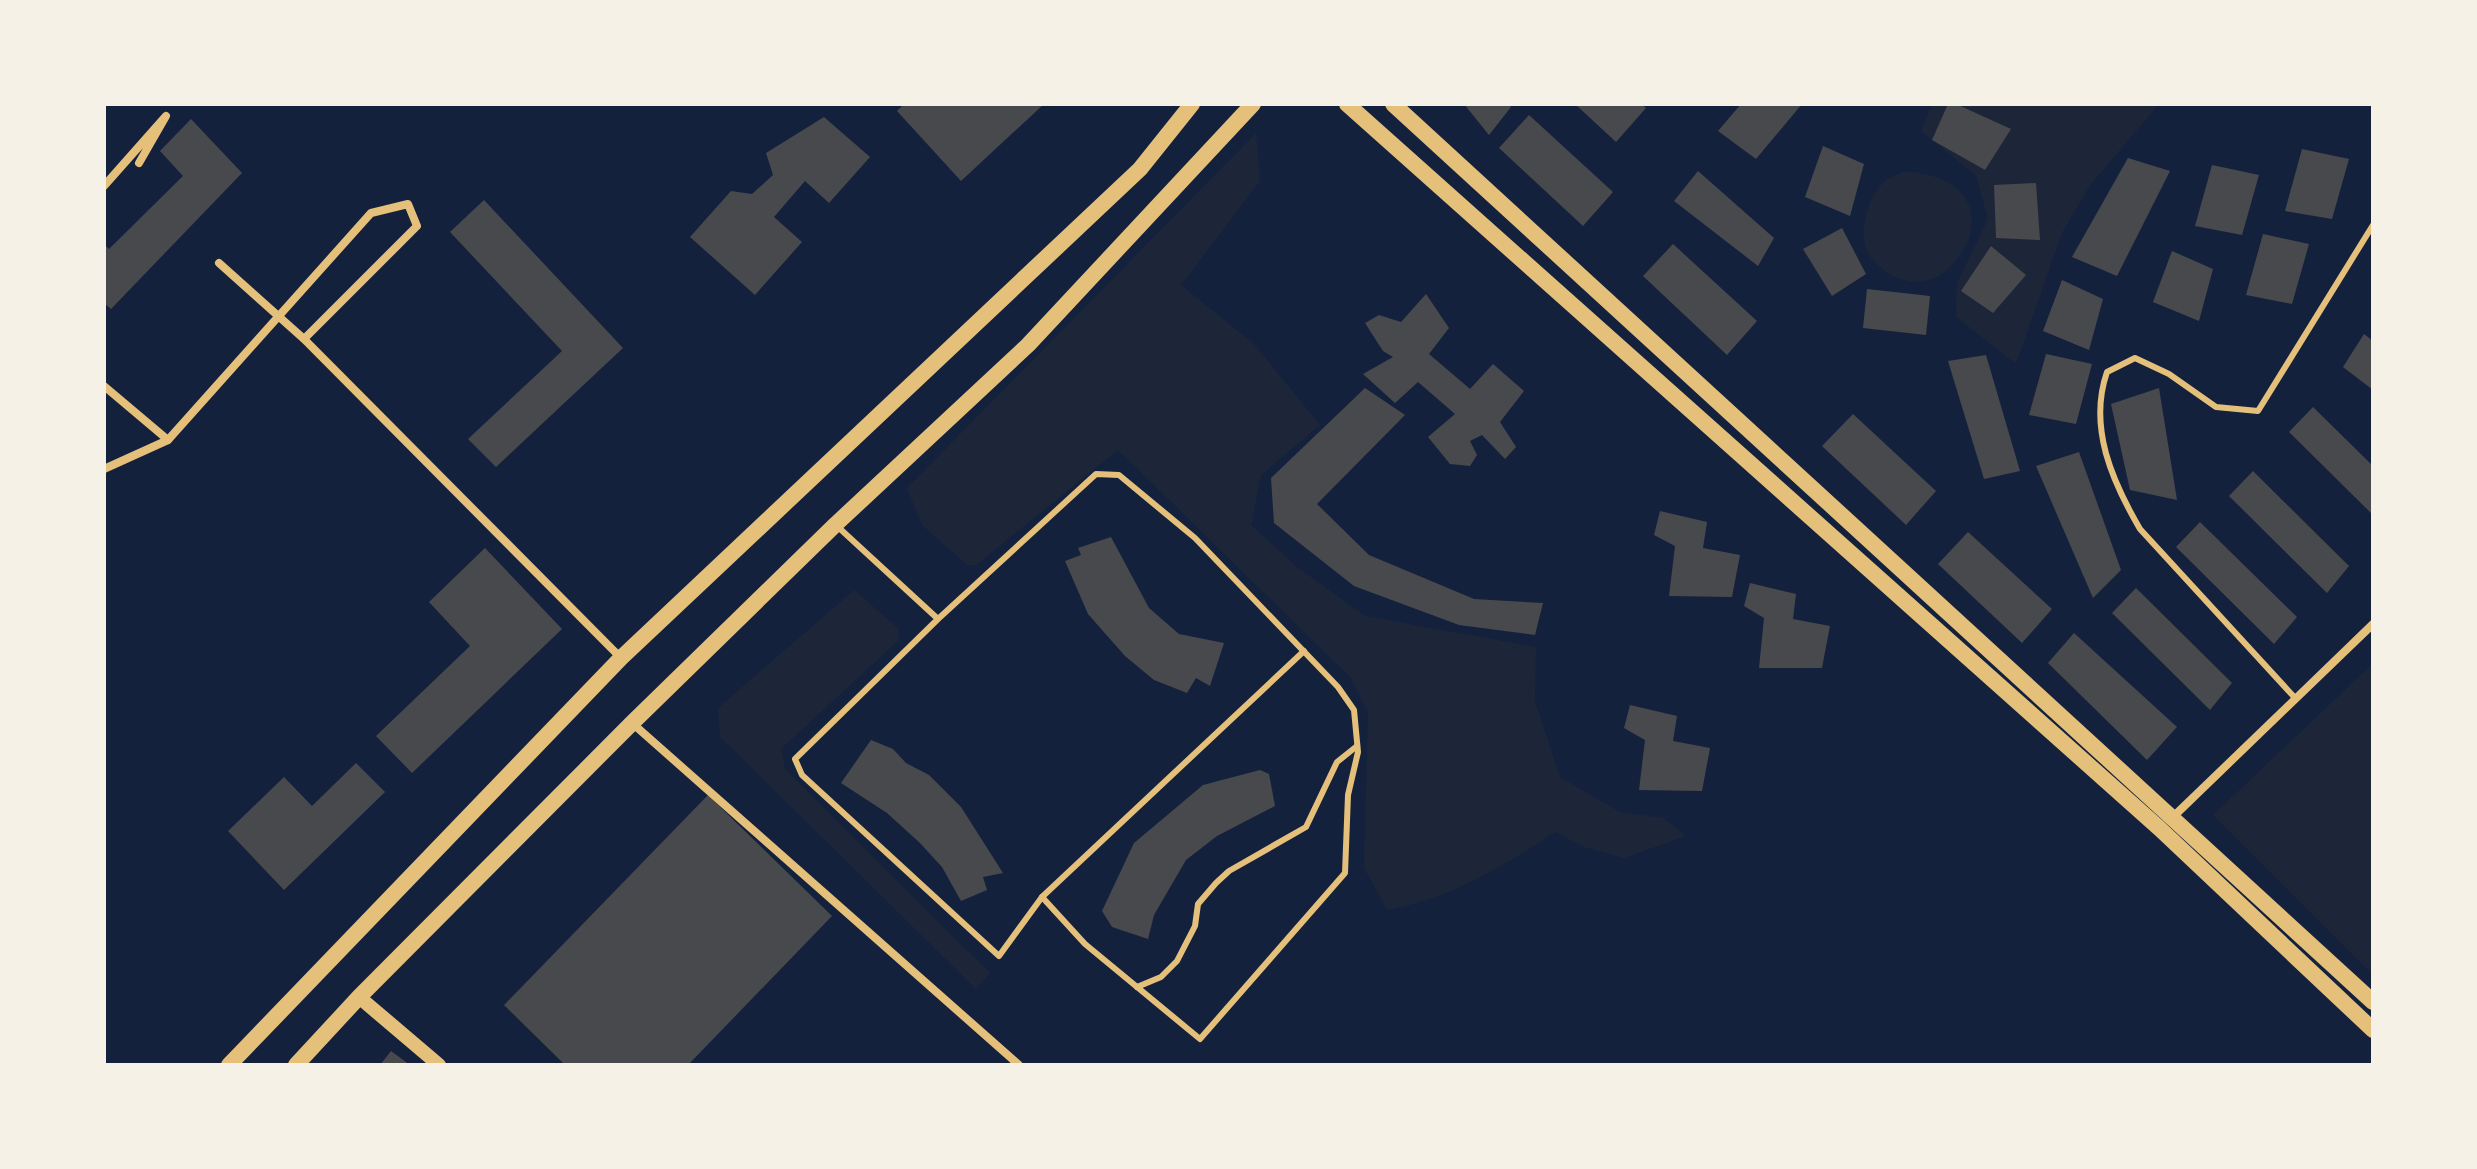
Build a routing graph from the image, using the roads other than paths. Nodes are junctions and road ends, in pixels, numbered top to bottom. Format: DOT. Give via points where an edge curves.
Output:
graph roads {
  1 [pos="1192,104"];
  2 [pos="1253,104"];
  3 [pos="1347,104"];
  4 [pos="1393,104"];
  5 [pos="139,163"];
  6 [pos="104,186"];
  7 [pos="2373,225"];
  8 [pos="219,263"];
  9 [pos="279,315"];
  10 [pos="304,339"];
  11 [pos="104,386"];
  12 [pos="168,440"];
  13 [pos="104,469"];
  14 [pos="836,524"];
  15 [pos="938,619"];
  16 [pos="2373,624"];
  17 [pos="1304,651"];
  18 [pos="621,658"];
  19 [pos="2296,699"];
  20 [pos="632,723"];
  21 [pos="1357,746"];
  22 [pos="2174,816"];
  23 [pos="1042,897"];
  24 [pos="1137,987"];
  25 [pos="359,997"];
  26 [pos="2373,1002"];
  27 [pos="2373,1030"];
  28 [pos="229,1065"];
  29 [pos="296,1065"];
  30 [pos="439,1065"];
  31 [pos="1019,1065"];
  1 -- 18 [label="main road" via="1140,169"];
  2 -- 14 [label="main road" via="1028,345"];
  3 -- 27 [label="main road" via="2159,828"];
  4 -- 22 [label="main road"];
  5 -- 6 [label="street" via="166,116"];
  7 -- 19 [label="lane" via="2258,411 2216,407 2135,358 2107,372 2099,395 2100,437 2121,497 2140,529"];
  8 -- 9 [label="street"];
  9 -- 10 [label="street"];
  9 -- 10 [label="street" via="371,213 408,204 417,226"];
  9 -- 12 [label="street"];
  10 -- 18 [label="street"];
  11 -- 12 [label="street"];
  12 -- 13 [label="street"];
  14 -- 15 [label="lane"];
  14 -- 20 [label="main road"];
  15 -- 17 [label="lane" via="1096,474 1119,475 1195,538"];
  15 -- 23 [label="lane" via="795,759 802,775 999,956"];
  16 -- 19 [label="street"];
  17 -- 21 [label="lane" via="1354,710"];
  17 -- 23 [label="lane"];
  18 -- 28 [label="main road"];
  19 -- 22 [label="street"];
  20 -- 25 [label="main road"];
  20 -- 31 [label="street"];
  21 -- 24 [label="lane" via="1337,762 1306,827 1216,883 1198,904 1195,926 1177,961 1161,977"];
  21 -- 24 [label="lane" via="1348,795 1345,873 1219,1022 1200,1039"];
  22 -- 26 [label="main road"];
  23 -- 24 [label="lane" via="1085,944"];
  25 -- 29 [label="main road"];
  25 -- 30 [label="street"];
}
